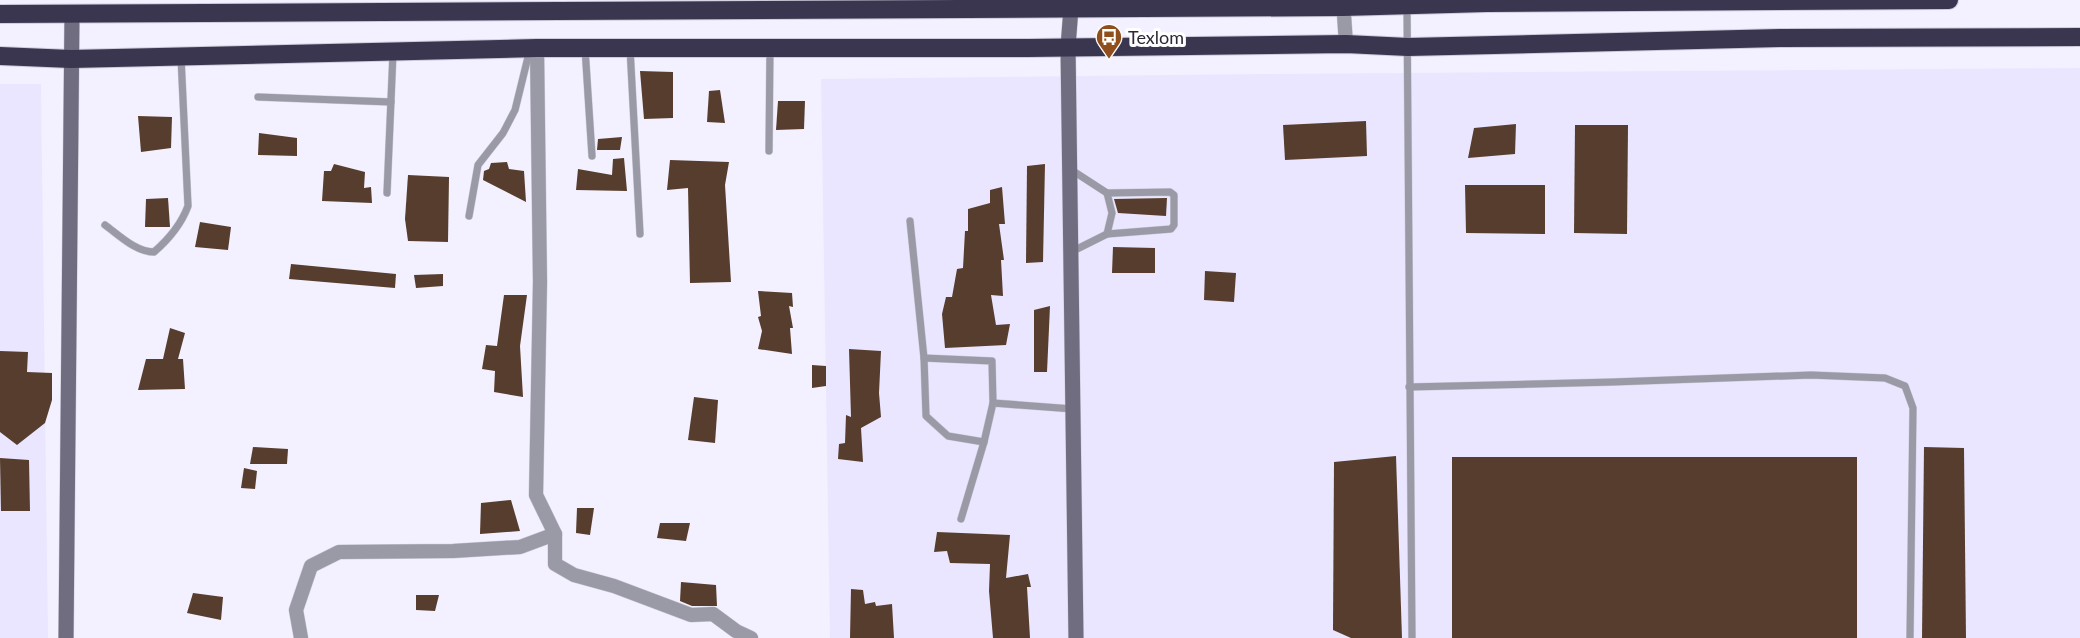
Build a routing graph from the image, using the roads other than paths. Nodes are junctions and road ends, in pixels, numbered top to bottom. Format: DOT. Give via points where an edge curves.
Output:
graph roads {
  1 [pos="1949,0"];
  2 [pos="1487,2"];
  3 [pos="1343,3"];
  4 [pos="500,5"];
  5 [pos="620,5"];
  6 [pos="639,5"];
  7 [pos="884,5"];
  8 [pos="1407,5"];
  9 [pos="182,6"];
  10 [pos="325,6"];
  11 [pos="1071,8"];
  12 [pos="0,14"];
  13 [pos="72,14"];
  14 [pos="2080,37"];
  15 [pos="1346,44"];
  16 [pos="1068,47"];
  17 [pos="1408,47"];
  18 [pos="585,48"];
  19 [pos="630,48"];
  20 [pos="770,48"];
  21 [pos="533,49"];
  22 [pos="393,53"];
  23 [pos="0,56"];
  24 [pos="181,57"];
  25 [pos="71,59"];
  26 [pos="258,97"];
  27 [pos="391,102"];
  28 [pos="769,151"];
  29 [pos="592,156"];
  30 [pos="1070,169"];
  31 [pos="387,193"];
  32 [pos="1107,193"];
  33 [pos="469,216"];
  34 [pos="910,221"];
  35 [pos="105,225"];
  36 [pos="640,234"];
  37 [pos="1107,234"];
  38 [pos="1071,252"];
  39 [pos="924,358"];
  40 [pos="1409,387"];
  41 [pos="993,403"];
  42 [pos="1073,409"];
  43 [pos="984,442"];
  44 [pos="960,519"];
  45 [pos="555,534"];
  46 [pos="66,638"];
  47 [pos="301,638"];
  48 [pos="751,638"];
  49 [pos="1076,638"];
  50 [pos="1412,638"];
  51 [pos="1910,638"];
  1 -- 2 [label="highway"];
  2 -- 8 [label="highway"];
  3 -- 8 [label="highway"];
  3 -- 11 [label="highway"];
  3 -- 15 [label="street"];
  4 -- 5 [label="highway"];
  4 -- 10 [label="highway"];
  5 -- 6 [label="highway"];
  6 -- 7 [label="highway"];
  7 -- 11 [label="highway"];
  8 -- 17 [label="lane"];
  9 -- 10 [label="highway"];
  9 -- 13 [label="highway"];
  11 -- 16 [label="street"];
  12 -- 13 [label="highway" via="46,10"];
  13 -- 25 [label="street"];
  14 -- 17 [label="highway" via="1780,38"];
  15 -- 16 [label="highway"];
  15 -- 17 [label="highway"];
  16 -- 20 [label="highway"];
  16 -- 30 [label="street"];
  17 -- 40 [label="lane"];
  18 -- 19 [label="highway"];
  18 -- 21 [label="highway"];
  18 -- 29 [label="lane"];
  19 -- 20 [label="highway"];
  19 -- 36 [label="lane"];
  20 -- 28 [label="lane"];
  21 -- 22 [label="highway"];
  21 -- 33 [label="lane" via="515,110 478,165"];
  21 -- 45 [label="street" via="540,282 536,495"];
  22 -- 24 [label="highway"];
  22 -- 27 [label="lane"];
  23 -- 25 [label="highway"];
  24 -- 25 [label="highway"];
  24 -- 35 [label="lane" via="188,206 184,218 154,252 135,247"];
  25 -- 46 [label="street"];
  26 -- 27 [label="lane"];
  27 -- 31 [label="lane"];
  30 -- 32 [label="lane"];
  30 -- 38 [label="street"];
  32 -- 37 [label="lane" via="1112,213"];
  32 -- 37 [label="lane" via="1174,195 1171,230"];
  34 -- 39 [label="lane"];
  37 -- 38 [label="lane"];
  38 -- 42 [label="street"];
  39 -- 41 [label="lane" via="992,361"];
  39 -- 43 [label="lane" via="926,416 948,436"];
  40 -- 50 [label="lane"];
  40 -- 51 [label="lane" via="1811,375 1885,378 1905,386 1913,408"];
  41 -- 42 [label="lane"];
  41 -- 43 [label="lane"];
  42 -- 49 [label="street"];
  43 -- 44 [label="lane"];
  45 -- 47 [label="street" via="520,547 339,552 312,566 296,610"];
  45 -- 48 [label="street" via="555,564 574,575 691,615 713,614"];
}
